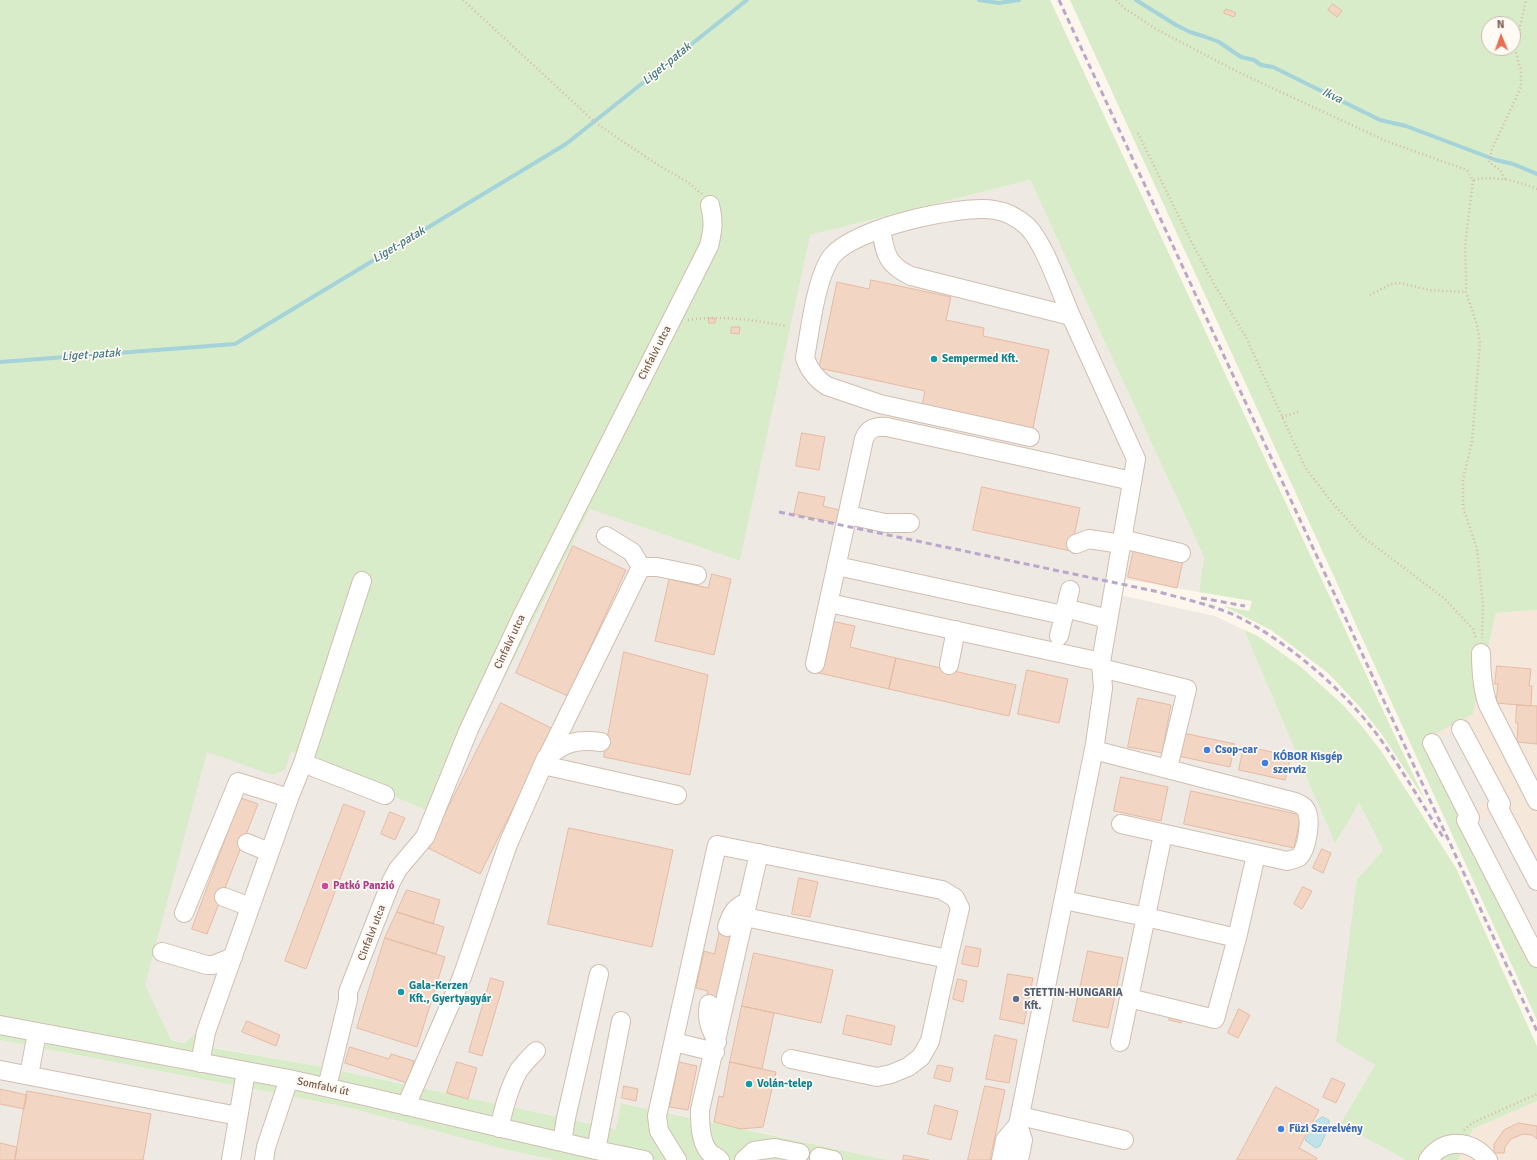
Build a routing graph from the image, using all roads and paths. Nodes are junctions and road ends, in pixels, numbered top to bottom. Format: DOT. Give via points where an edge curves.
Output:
graph roads {
  1 [pos="463,0"];
  2 [pos="1116,0"];
  3 [pos="1526,0"];
  4 [pos="1138,133"];
  5 [pos="1505,179"];
  6 [pos="1474,180"];
  7 [pos="1537,189"];
  8 [pos="710,205"];
  9 [pos="881,229"];
  10 [pos="1466,292"];
  11 [pos="1370,295"];
  12 [pos="674,316"];
  13 [pos="1071,316"];
  14 [pos="786,326"];
  15 [pos="1298,412"];
  16 [pos="1282,417"];
  17 [pos="1030,438"];
  18 [pos="1132,481"];
  19 [pos="848,515"];
  20 [pos="910,523"];
  21 [pos="606,536"];
  22 [pos="1122,541"];
  23 [pos="1076,544"];
  24 [pos="1181,553"];
  25 [pos="837,566"];
  26 [pos="641,567"];
  27 [pos="696,575"];
  28 [pos="362,582"];
  29 [pos="1070,590"];
  30 [pos="829,603"];
  31 [pos="1064,612"];
  32 [pos="1108,619"];
  33 [pos="956,630"];
  34 [pos="1059,636"];
  35 [pos="1481,653"];
  36 [pos="815,664"];
  37 [pos="949,665"];
  38 [pos="1101,665"];
  39 [pos="1461,729"];
  40 [pos="601,742"];
  41 [pos="1432,743"];
  42 [pos="1094,750"];
  43 [pos="545,762"];
  44 [pos="303,763"];
  45 [pos="1168,768"];
  46 [pos="385,795"];
  47 [pos="677,795"];
  48 [pos="289,798"];
  49 [pos="1537,801"];
  50 [pos="1497,806"];
  51 [pos="1470,818"];
  52 [pos="1121,824"];
  53 [pos="1163,834"];
  54 [pos="247,843"];
  55 [pos="270,852"];
  56 [pos="759,853"];
  57 [pos="1256,855"];
  58 [pos="1537,881"];
  59 [pos="224,897"];
  60 [pos="1064,900"];
  61 [pos="250,907"];
  62 [pos="747,910"];
  63 [pos="184,913"];
  64 [pos="1146,916"];
  65 [pos="727,927"];
  66 [pos="1237,938"];
  67 [pos="162,952"];
  68 [pos="233,957"];
  69 [pos="1537,958"];
  70 [pos="948,959"];
  71 [pos="599,974"];
  72 [pos="1129,998"];
  73 [pos="709,1004"];
  74 [pos="621,1021"];
  75 [pos="0,1025"];
  76 [pos="37,1033"];
  77 [pos="674,1042"];
  78 [pos="1120,1042"];
  79 [pos="716,1047"];
  80 [pos="536,1051"];
  81 [pos="791,1059"];
  82 [pos="200,1063"];
  83 [pos="0,1070"];
  84 [pos="246,1071"];
  85 [pos="29,1075"];
  86 [pos="289,1079"];
  87 [pos="327,1087"];
  88 [pos="1537,1094"];
  89 [pos="406,1106"];
  90 [pos="238,1116"];
  91 [pos="1019,1121"];
  92 [pos="499,1128"];
  93 [pos="1124,1140"];
  94 [pos="562,1142"];
  95 [pos="1454,1143"];
  96 [pos="596,1150"];
  97 [pos="800,1153"];
  98 [pos="231,1160"];
  99 [pos="264,1160"];
  100 [pos="644,1160"];
  101 [pos="677,1160"];
  102 [pos="720,1160"];
  103 [pos="744,1160"];
  104 [pos="1001,1160"];
  105 [pos="1019,1160"];
  106 [pos="1428,1160"];
  107 [pos="1488,1160"];
  1 -- 8 [label="path" via="597,124 689,183"];
  2 -- 6 [label="path" via="1156,29 1238,72 1386,141 1467,170"];
  3 -- 5 [label="path" via="1515,49 1521,70 1520,87 1492,149 1489,162 1500,170"];
  4 -- 16 [label="path" via="1190,239 1246,337"];
  5 -- 6 [label="path"];
  5 -- 7 [label="path"];
  6 -- 10 [label="path" via="1464,246"];
  8 -- 12 [label="street, Cinfalvi utca" via="713,219 709,246"];
  9 -- 13 [label="street" via="884,250 888,258 897,268 911,276"];
  9 -- 13 [label="street" via="946,212 986,209 1006,213 1021,222 1038,240"];
  9 -- 17 [label="street" via="844,246 832,257 824,270 820,279 805,358 811,370 827,386 880,404"];
  10 -- 11 [label="path" via="1429,290 1402,283 1391,284"];
  10 -- 35 [label="path" via="1480,343 1472,442 1463,479 1463,507 1478,549 1484,606"];
  12 -- 14 [label="path" via="688,320 702,317 724,318"];
  12 -- 87 [label="street, Cinfalvi utca" via="522,616 469,729 425,837 413,849 391,882 348,992"];
  13 -- 18 [label="street" via="1134,453"];
  15 -- 16 [label="path"];
  16 -- 35 [label="path" via="1305,468 1330,500 1363,537 1444,598 1473,629"];
  18 -- 19 [label="street" via="880,426 870,430 864,439"];
  18 -- 22 [label="street"];
  19 -- 20 [label="street" via="885,523"];
  19 -- 25 [label="street"];
  21 -- 26 [label="street" via="632,552"];
  22 -- 23 [label="street" via="1090,540"];
  22 -- 24 [label="street"];
  22 -- 32 [label="street"];
  25 -- 30 [label="street"];
  25 -- 31 [label="street"];
  26 -- 27 [label="street" via="657,567"];
  26 -- 43 [label="street"];
  28 -- 44 [label="street"];
  29 -- 31 [label="street"];
  30 -- 33 [label="street"];
  30 -- 36 [label="street"];
  31 -- 32 [label="street"];
  31 -- 34 [label="street"];
  32 -- 38 [label="street"];
  33 -- 37 [label="street"];
  33 -- 38 [label="street"];
  35 -- 49 [label="street" via="1484,694 1488,705"];
  38 -- 42 [label="street" via="1103,688"];
  38 -- 45 [label="street" via="1187,689"];
  39 -- 50 [label="street" via="1500,804"];
  40 -- 43 [label="street" via="588,740 566,744"];
  41 -- 51 [label="street"];
  42 -- 45 [label="street"];
  42 -- 60 [label="street"];
  43 -- 47 [label="street"];
  43 -- 89 [label="street" via="508,844 462,977"];
  44 -- 46 [label="street"];
  44 -- 48 [label="street"];
  45 -- 57 [label="street" via="1301,804 1307,812 1309,824 1303,853 1298,858 1287,861"];
  48 -- 55 [label="street"];
  48 -- 63 [label="street" via="238,782"];
  50 -- 51 [label="street"];
  50 -- 58 [label="street"];
  51 -- 69 [label="street" via="1466,820"];
  52 -- 53 [label="street"];
  53 -- 57 [label="street"];
  53 -- 64 [label="street"];
  54 -- 55 [label="street"];
  55 -- 61 [label="street"];
  56 -- 62 [label="street"];
  56 -- 70 [label="street" via="942,890 955,898 960,908"];
  56 -- 77 [label="street" via="717,845"];
  57 -- 66 [label="street"];
  59 -- 61 [label="street"];
  60 -- 64 [label="street"];
  60 -- 91 [label="street"];
  61 -- 68 [label="street"];
  62 -- 65 [label="street" via="737,906"];
  62 -- 70 [label="street"];
  62 -- 79 [label="street"];
  64 -- 66 [label="street"];
  64 -- 72 [label="street"];
  66 -- 72 [label="street" via="1215,1020"];
  67 -- 68 [label="street" via="207,965"];
  68 -- 82 [label="street" via="206,1032"];
  70 -- 81 [label="street" via="930,1042 921,1057 908,1067 877,1077"];
  71 -- 94 [label="street"];
  72 -- 78 [label="street"];
  73 -- 79 [label="street" via="707,1019"];
  74 -- 96 [label="street"];
  75 -- 76 [label="street, Somfalvi út"];
  76 -- 82 [label="street, Somfalvi út"];
  76 -- 85 [label="street"];
  77 -- 79 [label="street"];
  77 -- 101 [label="street" via="657,1116 659,1131"];
  79 -- 102 [label="street" via="700,1110 700,1124 709,1152"];
  80 -- 92 [label="street" via="525,1062 516,1077"];
  82 -- 84 [label="street, Somfalvi út"];
  83 -- 85 [label="street"];
  84 -- 86 [label="street, Somfalvi út"];
  84 -- 90 [label="street"];
  85 -- 90 [label="street"];
  86 -- 87 [label="street, Somfalvi út"];
  86 -- 99 [label="street"];
  87 -- 89 [label="street, Somfalvi út"];
  88 -- 95 [label="path" via="1472,1123"];
  89 -- 92 [label="street, Somfalvi út"];
  90 -- 98 [label="street"];
  91 -- 93 [label="street"];
  91 -- 104 [label="street" via="1005,1140"];
  91 -- 105 [label="street" via="1023,1140"];
  92 -- 94 [label="street, Somfalvi út"];
  94 -- 96 [label="street, Somfalvi út"];
  95 -- 106 [label="street" via="1440,1148"];
  95 -- 107 [label="street" via="1468,1145"];
  96 -- 100 [label="street, Somfalvi út"];
  97 -- 103 [label="street" via="775,1148 754,1151"];
}
